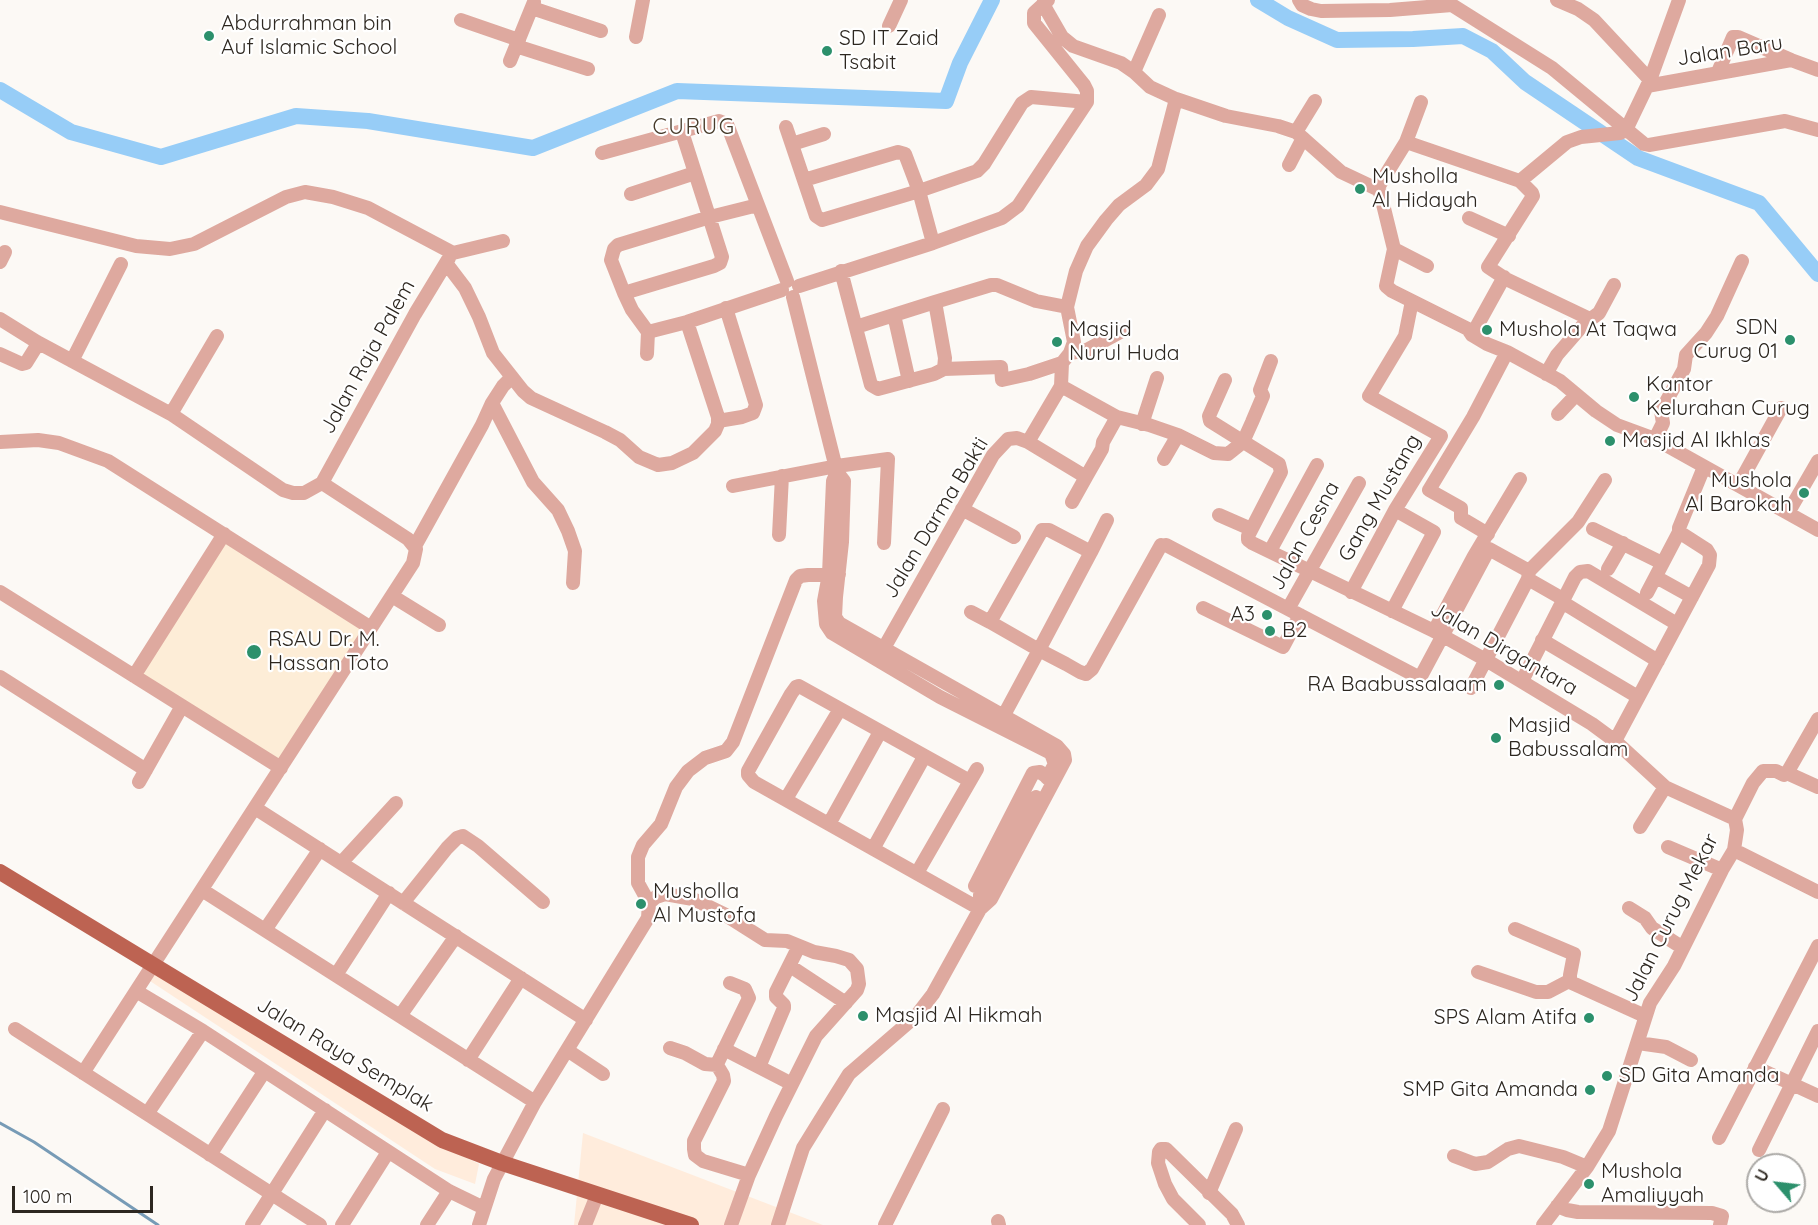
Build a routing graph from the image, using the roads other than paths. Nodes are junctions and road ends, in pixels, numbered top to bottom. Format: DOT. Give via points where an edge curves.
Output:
graph roads {
  1 [pos="643,0"];
  2 [pos="901,0"];
  3 [pos="1299,0"];
  4 [pos="1557,0"];
  5 [pos="1679,0"];
  6 [pos="1045,2"];
  7 [pos="1453,2"];
  8 [pos="533,4"];
  9 [pos="1336,5"];
  10 [pos="1392,5"];
  11 [pos="1159,15"];
  12 [pos="461,20"];
  13 [pos="889,26"];
  14 [pos="601,31"];
  15 [pos="636,37"];
  16 [pos="518,43"];
  17 [pos="1791,60"];
  18 [pos="510,61"];
  19 [pos="588,69"];
  20 [pos="1818,70"];
  21 [pos="1134,72"];
  22 [pos="1718,72"];
  23 [pos="1649,83"];
  24 [pos="1176,99"];
  25 [pos="1315,100"];
  26 [pos="1087,102"];
  27 [pos="1421,102"];
  28 [pos="786,127"];
  29 [pos="1818,130"];
  30 [pos="1623,131"];
  31 [pos="682,132"];
  32 [pos="824,134"];
  33 [pos="1299,135"];
  34 [pos="1406,142"];
  35 [pos="792,144"];
  36 [pos="602,153"];
  37 [pos="1289,165"];
  38 [pos="695,173"];
  39 [pos="804,180"];
  40 [pos="1520,181"];
  41 [pos="1377,189"];
  42 [pos="919,191"];
  43 [pos="631,194"];
  44 [pos="758,205"];
  45 [pos="0,212"];
  46 [pos="710,217"];
  47 [pos="1469,218"];
  48 [pos="1509,236"];
  49 [pos="503,241"];
  50 [pos="933,243"];
  51 [pos="1394,249"];
  52 [pos="449,258"];
  53 [pos="1742,261"];
  54 [pos="121,264"];
  55 [pos="1427,266"];
  56 [pos="841,272"];
  57 [pos="1503,277"];
  58 [pos="1614,285"];
  59 [pos="790,289"];
  60 [pos="624,293"];
  61 [pos="1412,301"];
  62 [pos="935,302"];
  63 [pos="1067,307"];
  64 [pos="726,308"];
  65 [pos="894,315"];
  66 [pos="0,319"];
  67 [pos="1590,319"];
  68 [pos="687,322"];
  69 [pos="856,327"];
  70 [pos="648,332"];
  71 [pos="1120,332"];
  72 [pos="1472,334"];
  73 [pos="217,336"];
  74 [pos="36,346"];
  75 [pos="1507,352"];
  76 [pos="0,354"];
  77 [pos="647,354"];
  78 [pos="1066,358"];
  79 [pos="72,361"];
  80 [pos="1271,361"];
  81 [pos="944,369"];
  82 [pos="1546,374"];
  83 [pos="512,377"];
  84 [pos="1157,378"];
  85 [pos="1225,380"];
  86 [pos="909,381"];
  87 [pos="1061,386"];
  88 [pos="1576,395"];
  89 [pos="492,403"];
  90 [pos="1781,408"];
  91 [pos="171,414"];
  92 [pos="1558,414"];
  93 [pos="1117,417"];
  94 [pos="718,421"];
  95 [pos="1142,424"];
  96 [pos="1178,435"];
  97 [pos="1655,439"];
  98 [pos="0,442"];
  99 [pos="1028,442"];
  100 [pos="1243,442"];
  101 [pos="1164,459"];
  102 [pos="1818,461"];
  103 [pos="1317,465"];
  104 [pos="1704,467"];
  105 [pos="837,469"];
  106 [pos="782,476"];
  107 [pos="1086,477"];
  108 [pos="1520,478"];
  109 [pos="1605,480"];
  110 [pos="322,483"];
  111 [pos="1359,483"];
  112 [pos="1739,484"];
  113 [pos="733,486"];
  114 [pos="1072,502"];
  115 [pos="962,509"];
  116 [pos="1395,510"];
  117 [pos="1788,513"];
  118 [pos="1219,515"];
  119 [pos="1107,520"];
  120 [pos="1251,529"];
  121 [pos="1593,529"];
  122 [pos="1818,530"];
  123 [pos="1679,531"];
  124 [pos="225,534"];
  125 [pos="1488,534"];
  126 [pos="779,535"];
  127 [pos="1014,537"];
  128 [pos="884,543"];
  129 [pos="1623,543"];
  130 [pos="415,546"];
  131 [pos="1485,549"];
  132 [pos="1270,551"];
  133 [pos="1091,552"];
  134 [pos="1662,563"];
  135 [pos="1608,569"];
  136 [pos="1311,571"];
  137 [pos="834,574"];
  138 [pos="1528,575"];
  139 [pos="1656,576"];
  140 [pos="573,583"];
  141 [pos="0,592"];
  142 [pos="1351,592"];
  143 [pos="1647,593"];
  144 [pos="392,596"];
  145 [pos="1692,597"];
  146 [pos="1562,601"];
  147 [pos="1203,608"];
  148 [pos="1392,610"];
  149 [pos="971,612"];
  150 [pos="1294,612"];
  151 [pos="990,622"];
  152 [pos="1677,624"];
  153 [pos="439,625"];
  154 [pos="371,628"];
  155 [pos="1438,633"];
  156 [pos="1542,640"];
  157 [pos="884,648"];
  158 [pos="1039,650"];
  159 [pos="1486,660"];
  160 [pos="1658,660"];
  161 [pos="134,676"];
  162 [pos="0,677"];
  163 [pos="1522,681"];
  164 [pos="948,683"];
  165 [pos="1471,688"];
  166 [pos="940,697"];
  167 [pos="1638,697"];
  168 [pos="182,706"];
  169 [pos="840,709"];
  170 [pos="1004,715"];
  171 [pos="1818,719"];
  172 [pos="880,732"];
  173 [pos="1615,741"];
  174 [pos="924,757"];
  175 [pos="281,768"];
  176 [pos="1787,773"];
  177 [pos="1665,787"];
  178 [pos="1818,788"];
  179 [pos="786,800"];
  180 [pos="396,803"];
  181 [pos="255,808"];
  182 [pos="1735,819"];
  183 [pos="830,824"];
  184 [pos="1640,827"];
  185 [pos="1668,847"];
  186 [pos="320,849"];
  187 [pos="873,849"];
  188 [pos="1734,850"];
  189 [pos="341,863"];
  190 [pos="1722,870"];
  191 [pos="0,872"];
  192 [pos="918,873"];
  193 [pos="202,890"];
  194 [pos="1818,892"];
  195 [pos="389,894"];
  196 [pos="543,902"];
  197 [pos="403,903"];
  198 [pos="649,903"];
  199 [pos="1629,908"];
  200 [pos="980,909"];
  201 [pos="1515,929"];
  202 [pos="265,930"];
  203 [pos="456,936"];
  204 [pos="799,946"];
  205 [pos="1818,946"];
  206 [pos="1683,948"];
  207 [pos="152,965"];
  208 [pos="790,966"];
  209 [pos="1478,972"];
  210 [pos="336,975"];
  211 [pos="521,978"];
  212 [pos="1569,981"];
  213 [pos="729,983"];
  214 [pos="136,991"];
  215 [pos="846,1003"];
  216 [pos="400,1016"];
  217 [pos="1645,1016"];
  218 [pos="586,1020"];
  219 [pos="15,1029"];
  220 [pos="203,1031"];
  221 [pos="1818,1031"];
  222 [pos="1638,1043"];
  223 [pos="670,1048"];
  224 [pos="724,1049"];
  225 [pos="567,1050"];
  226 [pos="468,1060"];
  227 [pos="1691,1060"];
  228 [pos="717,1065"];
  229 [pos="759,1067"];
  230 [pos="1755,1067"];
  231 [pos="264,1072"];
  232 [pos="83,1073"];
  233 [pos="603,1074"];
  234 [pos="1792,1083"];
  235 [pos="792,1084"];
  236 [pos="1818,1096"];
  237 [pos="535,1102"];
  238 [pos="943,1109"];
  239 [pos="325,1110"];
  240 [pos="147,1114"];
  241 [pos="1236,1130"];
  242 [pos="1719,1138"];
  243 [pos="1759,1150"];
  244 [pos="388,1152"];
  245 [pos="210,1155"];
  246 [pos="1454,1156"];
  247 [pos="502,1162"];
  248 [pos="1587,1167"];
  249 [pos="749,1175"];
  250 [pos="449,1191"];
  251 [pos="1209,1193"];
  252 [pos="272,1195"];
  253 [pos="597,1195"];
  254 [pos="1557,1206"];
  255 [pos="484,1208"];
  256 [pos="777,1223"];
  257 [pos="252,1225"];
  258 [pos="320,1225"];
  259 [pos="342,1225"];
  260 [pos="427,1225"];
  261 [pos="479,1225"];
  262 [pos="585,1225"];
  263 [pos="691,1225"];
  264 [pos="731,1225"];
  265 [pos="885,1225"];
  266 [pos="1199,1225"];
  267 [pos="1238,1225"];
  268 [pos="1542,1225"];
  269 [pos="1720,1225"];
  1 -- 15 [label="street"];
  2 -- 13 [label="street"];
  3 -- 9 [label="street" via="1302,5 1321,11"];
  4 -- 23 [label="street" via="1594,20"];
  5 -- 23 [label="street"];
  6 -- 21 [label="street" via="1062,37"];
  6 -- 26 [label="street" via="1034,13 1034,23 1084,85"];
  7 -- 10 [label="street"];
  7 -- 30 [label="street" via="1552,68"];
  8 -- 14 [label="street"];
  8 -- 16 [label="street"];
  9 -- 10 [label="street"];
  11 -- 21 [label="street"];
  12 -- 16 [label="street"];
  16 -- 18 [label="street"];
  16 -- 19 [label="street"];
  17 -- 20 [label="street, Jalan Baru"];
  17 -- 22 [label="street, Jalan Baru"];
  17 -- 22 [label="street, Jalan Baru" via="1734,37"];
  21 -- 24 [label="street" via="1150,87"];
  22 -- 23 [label="street, Jalan Baru"];
  23 -- 30 [label="street"];
  24 -- 33 [label="street"];
  24 -- 63 [label="street" via="1158,169 1095,234 1076,271"];
  25 -- 33 [label="street"];
  26 -- 42 [label="street" via="1031,97 1022,103 981,168"];
  26 -- 50 [label="street" via="1011,213"];
  27 -- 34 [label="street"];
  28 -- 35 [label="street"];
  29 -- 30 [label="street" via="1785,121 1649,145"];
  30 -- 40 [label="street" via="1567,142"];
  31 -- 36 [label="street"];
  31 -- 38 [label="street"];
  31 -- 44 [label="street" via="719,121 727,124"];
  32 -- 35 [label="street"];
  33 -- 37 [label="street"];
  33 -- 41 [label="street" via="1341,172"];
  34 -- 40 [label="street"];
  34 -- 41 [label="street"];
  35 -- 39 [label="street"];
  38 -- 43 [label="street"];
  38 -- 46 [label="street"];
  39 -- 42 [label="street" via="901,152 907,156"];
  39 -- 42 [label="street" via="816,216 822,220"];
  40 -- 48 [label="street" via="1533,196"];
  41 -- 51 [label="street"];
  42 -- 50 [label="street"];
  44 -- 46 [label="street"];
  44 -- 59 [label="street"];
  45 -- 52 [label="street" via="136,246 170,249 194,244 286,197 305,192 368,208"];
  46 -- 60 [label="street" via="722,257 720,263"];
  46 -- 60 [label="street" via="618,245 611,260"];
  47 -- 48 [label="street"];
  48 -- 57 [label="street" via="1488,267"];
  49 -- 52 [label="street"];
  50 -- 56 [label="street"];
  51 -- 55 [label="street"];
  51 -- 61 [label="street" via="1386,286"];
  52 -- 83 [label="street" via="494,353"];
  52 -- 110 [label="street, Jalan Raja Palem"];
  53 -- 97 [label="street" via="1717,316 1686,355 1684,369 1660,411 1662,423"];
  54 -- 79 [label="street"];
  56 -- 59 [label="street"];
  56 -- 69 [label="street"];
  57 -- 67 [label="street"];
  57 -- 72 [label="street"];
  58 -- 67 [label="street" via="1599,313"];
  59 -- 64 [label="street"];
  59 -- 105 [label="street"];
  60 -- 70 [label="street"];
  61 -- 72 [label="street"];
  61 -- 116 [label="street, Gang Mustang" via="1405,336 1369,396 1441,436"];
  62 -- 63 [label="street" via="997,285 1036,301"];
  62 -- 65 [label="street"];
  62 -- 81 [label="street"];
  63 -- 78 [label="street" via="1074,342"];
  64 -- 68 [label="street"];
  64 -- 94 [label="street" via="756,405 753,413"];
  65 -- 69 [label="street"];
  65 -- 86 [label="street"];
  66 -- 79 [label="street"];
  67 -- 82 [label="street" via="1557,355"];
  68 -- 70 [label="street"];
  68 -- 94 [label="street"];
  69 -- 86 [label="street" via="873,387 881,389"];
  70 -- 77 [label="street"];
  71 -- 78 [label="street"];
  72 -- 75 [label="street"];
  73 -- 91 [label="street"];
  74 -- 76 [label="street" via="22,364"];
  75 -- 82 [label="street"];
  75 -- 125 [label="street" via="1429,490 1461,508 1461,519"];
  78 -- 81 [label="street" via="1029,374 1002,380 1001,368"];
  78 -- 87 [label="street"];
  79 -- 91 [label="street"];
  80 -- 100 [label="street" via="1260,390 1263,396"];
  81 -- 86 [label="street"];
  82 -- 88 [label="street"];
  83 -- 89 [label="street"];
  83 -- 94 [label="street" via="531,398 605,432 639,457 658,465 693,453 715,431"];
  84 -- 95 [label="street"];
  85 -- 100 [label="street" via="1210,421"];
  87 -- 93 [label="street"];
  87 -- 99 [label="street"];
  88 -- 92 [label="street"];
  88 -- 97 [label="street" via="1617,424"];
  89 -- 130 [label="street"];
  89 -- 140 [label="street" via="534,482 558,510 568,531 575,551"];
  90 -- 112 [label="street"];
  91 -- 110 [label="street" via="288,492 304,493"];
  93 -- 95 [label="street"];
  93 -- 107 [label="street"];
  95 -- 96 [label="street"];
  96 -- 100 [label="street" via="1214,453 1228,454"];
  96 -- 101 [label="street"];
  97 -- 104 [label="street"];
  98 -- 124 [label="street" via="38,440 92,454"];
  99 -- 107 [label="street"];
  99 -- 115 [label="street, Jalan Darma Bakti" via="1008,439 998,448"];
  100 -- 120 [label="street" via="1279,464 1281,472"];
  102 -- 117 [label="street"];
  103 -- 132 [label="street"];
  104 -- 112 [label="street"];
  104 -- 123 [label="street"];
  105 -- 106 [label="street"];
  105 -- 128 [label="street" via="888,459"];
  105 -- 137 [label="street"];
  106 -- 113 [label="street"];
  106 -- 126 [label="street"];
  107 -- 114 [label="street"];
  108 -- 125 [label="street"];
  109 -- 138 [label="street" via="1578,522"];
  110 -- 130 [label="street"];
  111 -- 136 [label="street, Jalan Cesna"];
  112 -- 117 [label="street"];
  115 -- 127 [label="street"];
  115 -- 157 [label="street, Jalan Darma Bakti"];
  116 -- 142 [label="street, Gang Mustang"];
  116 -- 148 [label="street" via="1434,532"];
  117 -- 122 [label="street"];
  118 -- 120 [label="street"];
  119 -- 133 [label="street"];
  120 -- 132 [label="street" via="1248,540"];
  121 -- 129 [label="street"];
  123 -- 134 [label="street"];
  123 -- 145 [label="street" via="1704,546 1710,555"];
  124 -- 154 [label="street"];
  124 -- 161 [label="street"];
  125 -- 131 [label="street"];
  129 -- 134 [label="street"];
  129 -- 135 [label="street"];
  130 -- 144 [label="street" via="413,562"];
  131 -- 138 [label="street"];
  131 -- 155 [label="street"];
  132 -- 136 [label="street, Jalan Dirgantara"];
  133 -- 151 [label="street" via="1042,530"];
  133 -- 158 [label="street"];
  134 -- 139 [label="street"];
  136 -- 142 [label="street, Jalan Dirgantara"];
  136 -- 150 [label="street, Jalan Cesna"];
  137 -- 157 [label="street" via="835,617 839,623"];
  137 -- 166 [label="street" via="824,601 826,624 832,633"];
  137 -- 198 [label="street" via="800,576 796,580 733,742 726,751 705,758 688,771 676,787 661,824 643,845 638,882"];
  138 -- 146 [label="street"];
  138 -- 159 [label="street"];
  139 -- 143 [label="street"];
  139 -- 145 [label="street"];
  141 -- 161 [label="street"];
  142 -- 148 [label="street, Jalan Dirgantara"];
  144 -- 153 [label="street"];
  144 -- 154 [label="street"];
  145 -- 152 [label="street"];
  146 -- 152 [label="street" via="1578,573 1588,571"];
  146 -- 156 [label="street"];
  146 -- 160 [label="street"];
  147 -- 150 [label="street, Jalan Cesna" via="1283,647"];
  148 -- 155 [label="street, Jalan Dirgantara"];
  149 -- 151 [label="street"];
  150 -- 155 [label="street, Jalan Dirgantara" via="1420,678"];
  150 -- 158 [label="street" via="1163,545 1089,672 1080,672"];
  151 -- 158 [label="street"];
  152 -- 160 [label="street"];
  154 -- 175 [label="street"];
  155 -- 159 [label="street, Jalan Dirgantara"];
  156 -- 163 [label="street"];
  156 -- 167 [label="street"];
  157 -- 164 [label="street"];
  158 -- 170 [label="street"];
  159 -- 163 [label="street, Jalan Dirgantara"];
  159 -- 165 [label="street"];
  160 -- 167 [label="street"];
  161 -- 168 [label="street"];
  162 -- 168 [label="street" via="142,776"];
  163 -- 173 [label="street, Jalan Dirgantara"];
  164 -- 166 [label="street"];
  164 -- 170 [label="street"];
  166 -- 200 [label="street" via="1051,753 1054,764 1047,777 1034,773 975,886 983,890"];
  167 -- 173 [label="street"];
  168 -- 175 [label="street"];
  169 -- 172 [label="street"];
  169 -- 179 [label="street"];
  169 -- 179 [label="street" via="802,686 791,694 748,771 750,779"];
  170 -- 200 [label="street" via="1057,746 1065,760 991,899"];
  171 -- 176 [label="street"];
  172 -- 174 [label="street"];
  172 -- 183 [label="street"];
  173 -- 177 [label="street, Jalan Dirgantara"];
  174 -- 187 [label="street"];
  174 -- 192 [label="street" via="973,775"];
  175 -- 181 [label="street"];
  176 -- 178 [label="street"];
  176 -- 182 [label="street, Jalan Curug Mekar" via="1763,771 1758,775"];
  177 -- 182 [label="street, Jalan Dirgantara"];
  177 -- 184 [label="street"];
  179 -- 183 [label="street"];
  180 -- 189 [label="street"];
  181 -- 186 [label="street"];
  181 -- 193 [label="street"];
  182 -- 188 [label="street, Jalan Curug Mekar"];
  183 -- 187 [label="street"];
  185 -- 190 [label="street"];
  186 -- 189 [label="street"];
  186 -- 202 [label="street"];
  187 -- 192 [label="street"];
  188 -- 190 [label="street, Jalan Curug Mekar"];
  188 -- 194 [label="street"];
  189 -- 195 [label="street"];
  190 -- 206 [label="street, Jalan Curug Mekar"];
  191 -- 207 [label="main road, Jalan Raya Semplak"];
  192 -- 200 [label="street"];
  193 -- 202 [label="street"];
  193 -- 207 [label="street"];
  195 -- 197 [label="street"];
  195 -- 210 [label="street"];
  196 -- 197 [label="street" via="463,836 447,848"];
  197 -- 203 [label="street"];
  198 -- 204 [label="street" via="665,894 693,899 765,940"];
  198 -- 218 [label="street" via="648,918"];
  199 -- 206 [label="street"];
  200 -- 256 [label="street" via="933,994 916,1016 849,1074 803,1148"];
  201 -- 212 [label="street" via="1575,954"];
  202 -- 210 [label="street"];
  203 -- 211 [label="street"];
  203 -- 216 [label="street"];
  204 -- 208 [label="street"];
  204 -- 215 [label="street" via="849,960 859,984"];
  205 -- 230 [label="street"];
  206 -- 217 [label="street, Jalan Curug Mekar"];
  207 -- 214 [label="street"];
  207 -- 247 [label="main road, Jalan Raya Semplak" via="442,1140"];
  208 -- 215 [label="street"];
  208 -- 229 [label="street" via="776,992 784,1008"];
  209 -- 212 [label="street" via="1536,992 1548,992"];
  210 -- 216 [label="street"];
  211 -- 218 [label="street"];
  211 -- 226 [label="street"];
  212 -- 217 [label="street"];
  213 -- 224 [label="street" via="745,989 748,998"];
  214 -- 220 [label="street"];
  214 -- 232 [label="street"];
  215 -- 235 [label="street" via="816,1036"];
  216 -- 226 [label="street"];
  217 -- 222 [label="street, Jalan Curug Mekar"];
  218 -- 225 [label="street"];
  219 -- 232 [label="street"];
  220 -- 231 [label="street"];
  220 -- 240 [label="street"];
  221 -- 234 [label="street"];
  222 -- 227 [label="street" via="1666,1047"];
  222 -- 248 [label="street, Jalan Curug Mekar" via="1609,1131"];
  223 -- 228 [label="street" via="705,1064"];
  224 -- 228 [label="street"];
  224 -- 229 [label="street"];
  225 -- 233 [label="street"];
  225 -- 237 [label="street"];
  226 -- 237 [label="street"];
  228 -- 249 [label="street" via="724,1082 694,1141 695,1155"];
  229 -- 235 [label="street"];
  230 -- 234 [label="street"];
  230 -- 242 [label="street"];
  231 -- 239 [label="street"];
  231 -- 245 [label="street"];
  232 -- 240 [label="street"];
  234 -- 236 [label="street"];
  234 -- 243 [label="street"];
  235 -- 249 [label="street"];
  237 -- 247 [label="street"];
  238 -- 265 [label="street"];
  239 -- 244 [label="street"];
  239 -- 252 [label="street"];
  240 -- 245 [label="street"];
  241 -- 251 [label="street"];
  244 -- 250 [label="street"];
  244 -- 259 [label="street"];
  245 -- 252 [label="street"];
  246 -- 248 [label="street" via="1475,1164 1488,1162 1519,1146"];
  247 -- 253 [label="main road, Jalan Raya Semplak"];
  247 -- 255 [label="street"];
  248 -- 254 [label="street, Jalan Curug Mekar"];
  249 -- 264 [label="street"];
  250 -- 255 [label="street"];
  250 -- 260 [label="street"];
  251 -- 266 [label="street" via="1166,1149 1161,1149 1158,1162 1165,1184 1173,1199"];
  251 -- 267 [label="street"];
  252 -- 257 [label="street"];
  252 -- 258 [label="street"];
  253 -- 262 [label="street"];
  253 -- 263 [label="main road, Jalan Raya Semplak"];
  254 -- 268 [label="street, Jalan Curug Mekar"];
  254 -- 269 [label="street" via="1578,1212 1712,1213 1722,1216"];
  255 -- 261 [label="street"];
}
